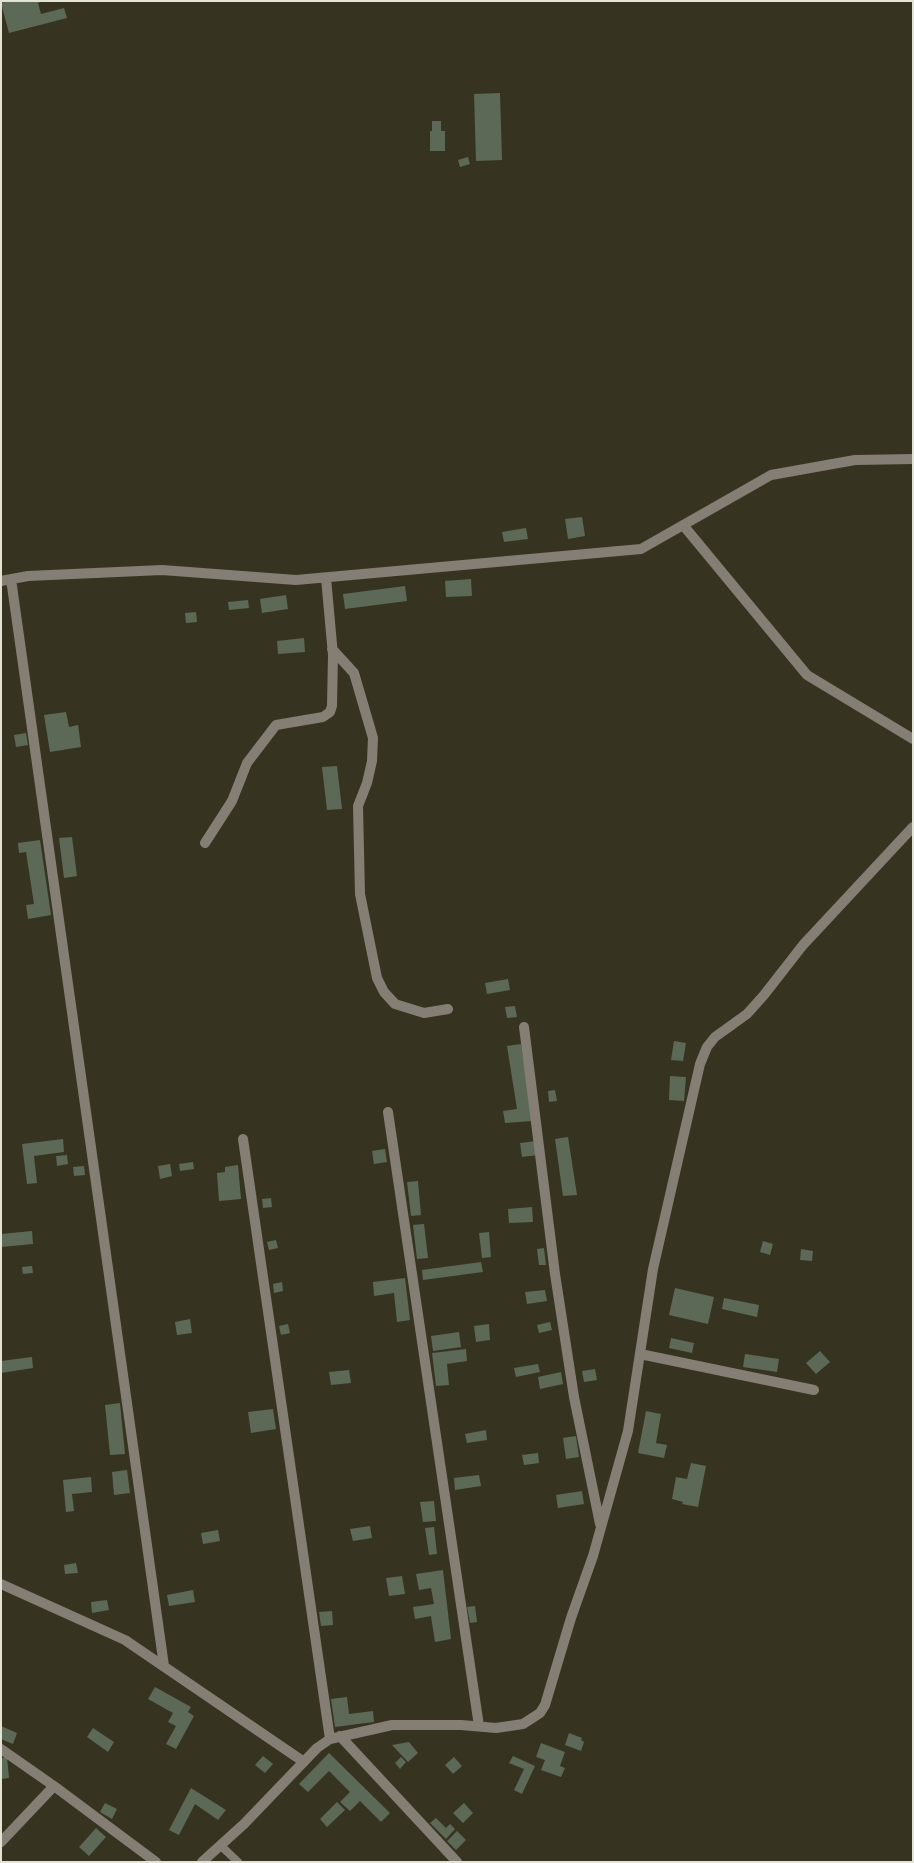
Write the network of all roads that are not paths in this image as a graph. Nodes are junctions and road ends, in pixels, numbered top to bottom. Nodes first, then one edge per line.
1 (913, 459) edge
2 (683, 525) junction
3 (326, 578) junction
4 (6, 580) edge
5 (332, 649) junction
6 (913, 738) edge
7 (913, 826) edge
8 (205, 843) dead end
9 (448, 1009) dead end
10 (524, 1027) dead end
11 (388, 1112) dead end
12 (244, 1138) dead end
13 (640, 1354) junction
14 (814, 1390) dead end
15 (600, 1526) junction
16 (1, 1580) edge
17 (2, 1584) edge
18 (164, 1666) junction
19 (479, 1726) junction
20 (335, 1738) junction
21 (1, 1749) edge
22 (304, 1762) junction
23 (54, 1786) junction
24 (1, 1842) edge
25 (220, 1845) junction
26 (156, 1862) edge
27 (202, 1862) edge
28 (238, 1862) edge
29 (457, 1862) edge

1 - 2 street
2 - 3 street
2 - 6 street
3 - 4 street
3 - 5 street
4 - 18 street
5 - 8 street
5 - 9 street
7 - 13 street
10 - 15 street
11 - 19 street
12 - 20 street
13 - 14 street
13 - 15 street
15 - 19 street
16 - 17 street
17 - 18 street
18 - 22 street
19 - 20 street
20 - 22 street
20 - 29 street
21 - 23 street
22 - 25 street
23 - 24 street
23 - 26 street
25 - 27 street
25 - 28 lane

